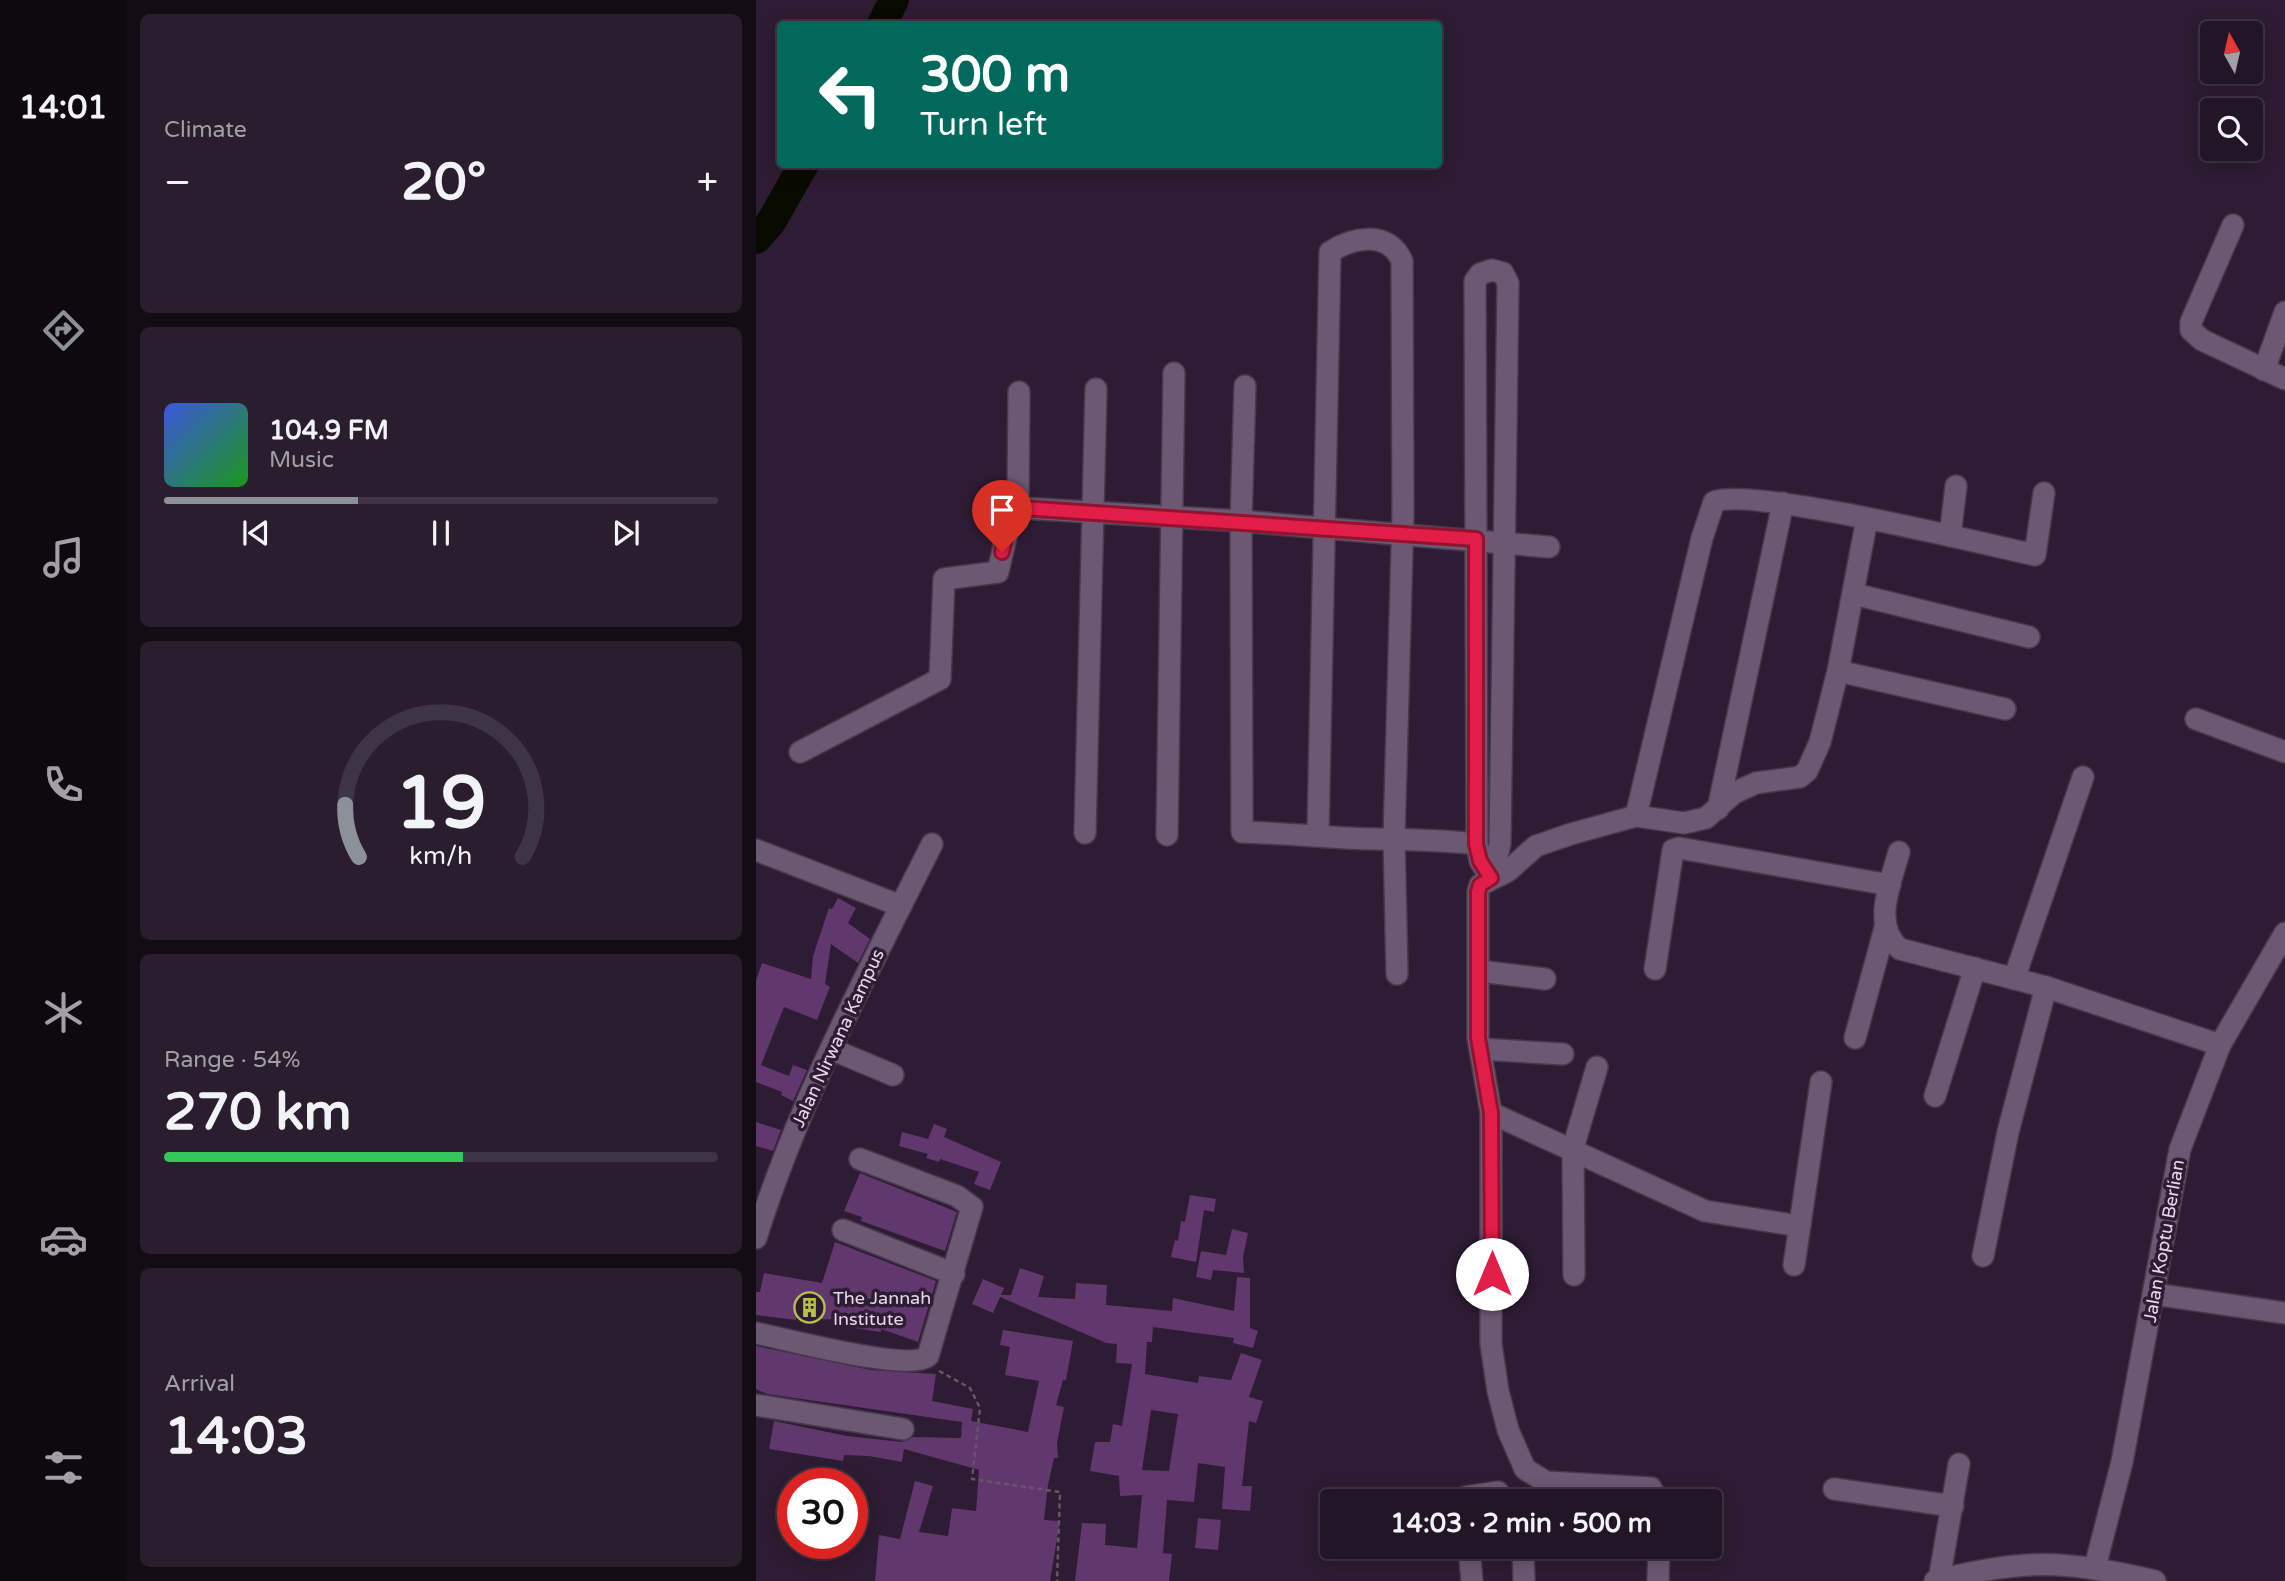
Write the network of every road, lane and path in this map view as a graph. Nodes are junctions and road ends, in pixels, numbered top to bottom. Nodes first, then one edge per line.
1 (2232, 225) dead end
2 (2285, 312) edge
3 (2264, 370) junction
4 (1174, 373) dead end
5 (2285, 379) edge
6 (1245, 386) dead end
7 (1096, 389) dead end
8 (1019, 392) dead end
9 (1956, 486) dead end
10 (2044, 493) dead end
11 (1783, 503) junction
12 (1022, 508) junction
13 (1092, 511) junction
14 (1170, 516) junction
15 (1867, 519) junction
16 (1241, 521) junction
17 (1322, 528) junction
18 (1402, 532) junction
19 (1950, 536) junction
20 (1476, 539) junction
21 (1504, 542) junction
22 (1549, 547) dead end
23 (1854, 594) junction
24 (2029, 637) dead end
25 (1838, 671) junction
26 (2005, 709) dead end
27 (2196, 719) dead end
28 (800, 752) dead end
29 (2285, 752) edge
30 (2083, 777) dead end
31 (1718, 809) junction
32 (1636, 816) junction
33 (1085, 832) dead end
34 (1318, 834) junction
35 (1167, 835) dead end
36 (1394, 837) junction
37 (932, 844) dead end
38 (1476, 844) junction
39 (756, 850) edge
40 (1899, 852) dead end
41 (1491, 878) junction
42 (1890, 885) junction
43 (901, 906) junction
44 (1885, 928) junction
45 (2285, 933) edge
46 (1975, 968) junction
47 (1655, 969) dead end
48 (1479, 971) junction
49 (1397, 974) dead end
50 (1545, 979) dead end
51 (2014, 979) junction
52 (2046, 987) junction
53 (1855, 1038) dead end
54 (2220, 1045) junction
55 (831, 1049) junction
56 (1480, 1049) junction
57 (1563, 1054) dead end
58 (1597, 1067) dead end
59 (893, 1075) dead end
60 (1821, 1082) dead end
61 (1935, 1096) dead end
62 (1491, 1113) junction
63 (1573, 1148) junction
64 (860, 1158) dead end
65 (1800, 1226) junction
66 (844, 1230) dead end
67 (756, 1238) edge
68 (1983, 1256) dead end
69 (1794, 1265) dead end
70 (954, 1274) junction
71 (1574, 1275) dead end
72 (2154, 1294) junction
73 (2285, 1313) edge
74 (756, 1333) edge
75 (921, 1361) junction
76 (756, 1405) edge
77 (903, 1429) dead end
78 (1959, 1464) dead end
79 (1652, 1489) edge
80 (1834, 1489) dead end
81 (1953, 1506) junction
82 (1470, 1559) edge
83 (1523, 1559) edge
84 (1658, 1559) edge
85 (2095, 1567) junction
86 (1937, 1580) edge
87 (1057, 1581) edge
88 (1472, 1581) edge
89 (1524, 1581) edge
90 (1658, 1581) edge
91 (2155, 1581) edge

1 - 3 street
2 - 3 street
3 - 5 street
4 - 14 street
6 - 16 street
7 - 13 street
8 - 12 street
9 - 19 street
10 - 19 street
11 - 15 street
11 - 31 street
11 - 32 street
12 - 13 street
12 - 28 street
13 - 14 street
13 - 33 street
14 - 16 street
14 - 35 street
15 - 19 street
15 - 23 street
16 - 17 street
16 - 34 street
17 - 18 street
17 - 18 street
17 - 34 street
18 - 20 street
18 - 36 street
20 - 21 street
20 - 21 street
20 - 38 street
21 - 22 street
21 - 41 street
23 - 24 street
23 - 25 street
25 - 26 street
25 - 31 street
27 - 29 street
30 - 51 street
31 - 32 street
32 - 41 street
34 - 36 street
36 - 38 street
36 - 49 street
37 - 43 street, Jalan Nirwana Kampus
38 - 41 street
39 - 43 street
40 - 42 street
41 - 48 street
42 - 44 street
42 - 47 street
43 - 55 street, Jalan Nirwana Kampus
44 - 46 street
44 - 53 street
45 - 54 street, Jalan Koptu Berlian
46 - 51 street
46 - 61 street
48 - 50 street
48 - 56 street
51 - 52 street
52 - 54 street
52 - 68 street
54 - 72 street, Jalan Koptu Berlian
55 - 59 street
55 - 67 street, Jalan Nirwana Kampus
56 - 57 street
56 - 62 street
58 - 63 street
60 - 65 street
62 - 63 street
62 - 79 street
63 - 65 street
63 - 71 street
64 - 70 street
65 - 69 street
66 - 70 street
70 - 75 street
72 - 73 street
72 - 85 street, Jalan Koptu Berlian
74 - 75 street
75 - 87 path
76 - 77 street
78 - 81 street
80 - 81 street
81 - 86 street
82 - 88 street
83 - 89 street
84 - 90 street
85 - 86 street
85 - 91 street

